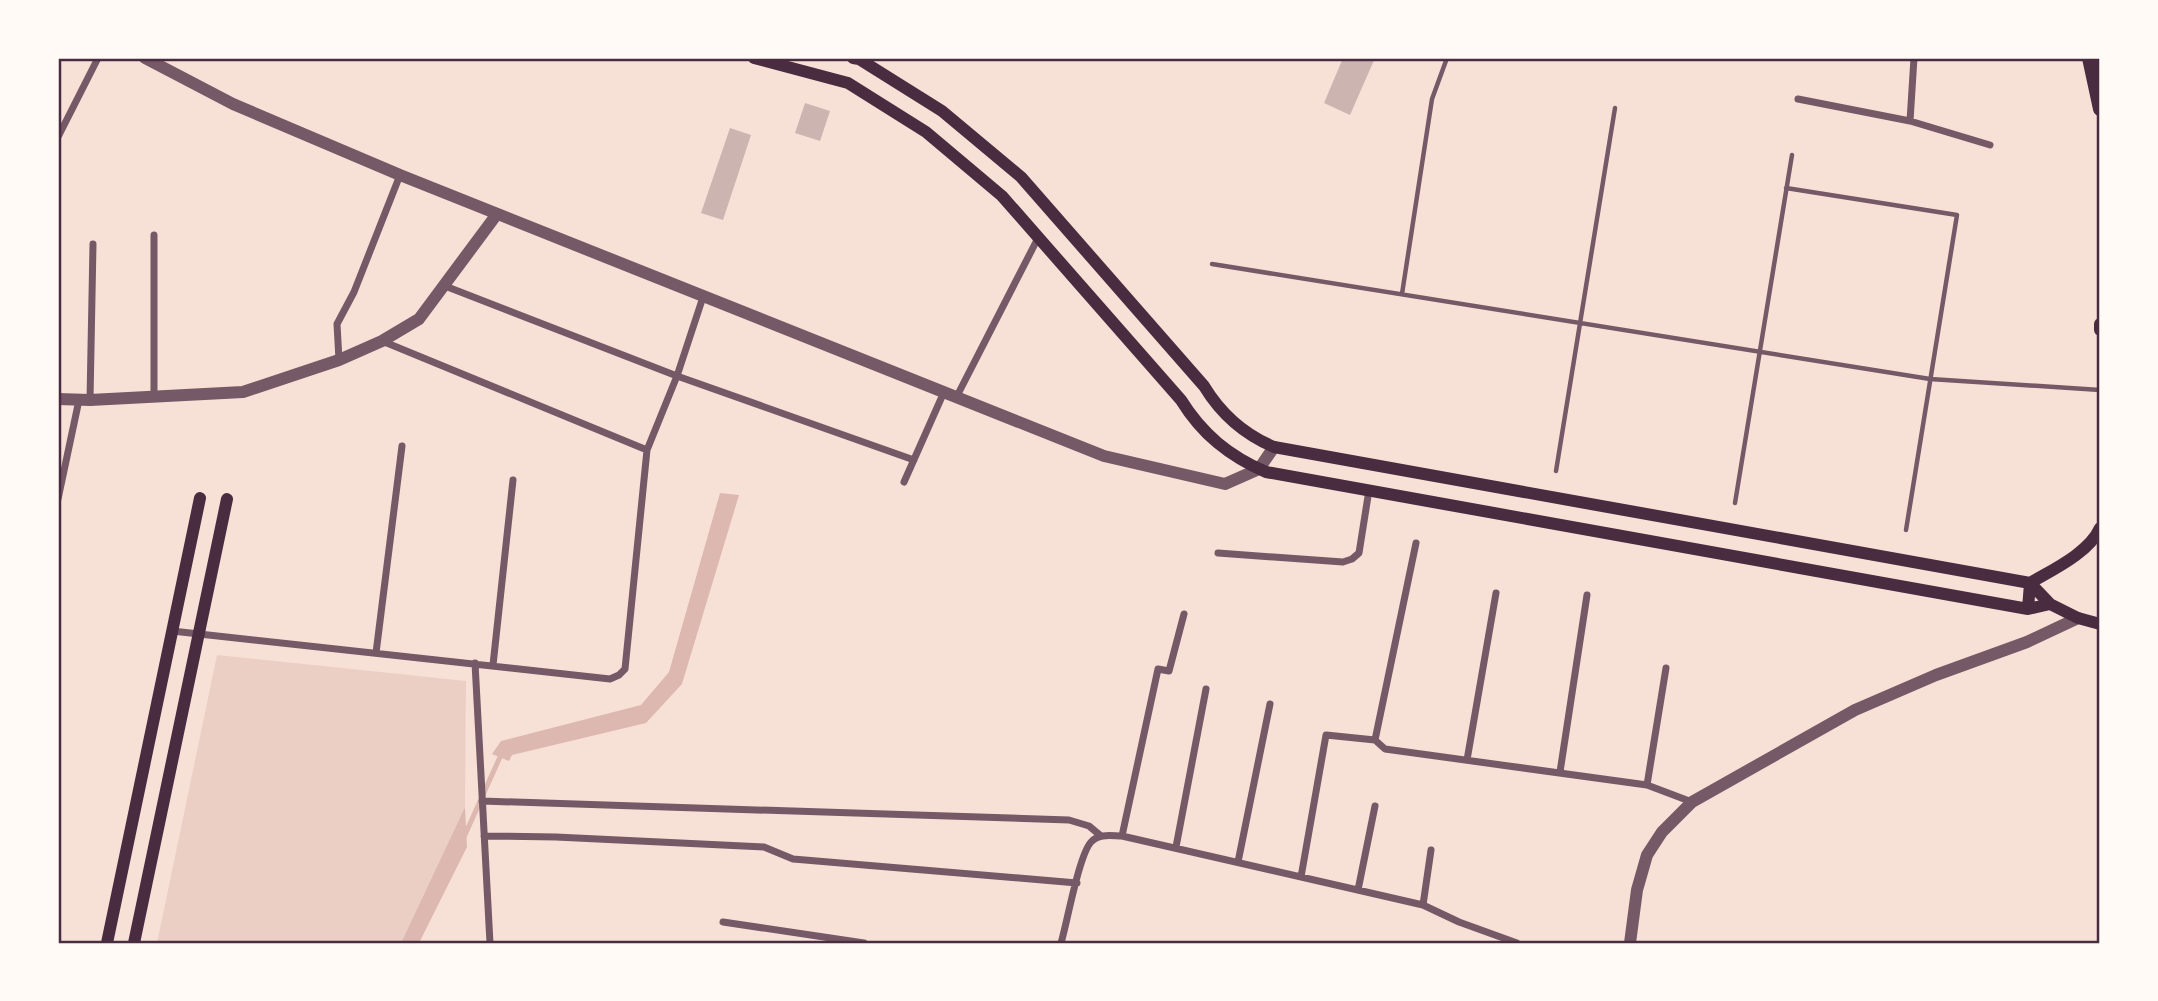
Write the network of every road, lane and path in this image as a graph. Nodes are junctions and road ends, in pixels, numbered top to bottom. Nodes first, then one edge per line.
1 (98, 58) edge
2 (145, 58) edge
3 (754, 58) edge
4 (853, 58) edge
5 (1447, 58) edge
6 (1914, 58) edge
7 (2089, 58) edge
8 (1798, 99) dead end
9 (1615, 108) dead end
10 (2100, 108) edge
11 (1910, 121) junction
12 (58, 136) edge
13 (1990, 145) dead end
14 (1791, 155) dead end
15 (400, 175) junction
16 (1786, 188) junction
17 (497, 214) junction
18 (154, 235) dead end
19 (1039, 237) junction
20 (93, 244) dead end
21 (1212, 264) dead end
22 (445, 286) junction
23 (1402, 294) junction
24 (703, 297) junction
25 (1580, 323) junction
26 (2100, 324) edge
27 (2100, 330) edge
28 (382, 341) junction
29 (1760, 352) junction
30 (339, 360) junction
31 (677, 376) junction
32 (1930, 379) junction
33 (2100, 390) edge
34 (944, 392) junction
35 (957, 396) junction
36 (154, 397) junction
37 (58, 399) edge
38 (85, 400) junction
39 (402, 446) dead end
40 (1274, 447) junction
41 (647, 450) junction
42 (914, 460) junction
43 (1259, 469) junction
44 (1556, 471) dead end
45 (513, 481) dead end
46 (904, 482) dead end
47 (1369, 490) junction
48 (200, 498) dead end
49 (58, 499) edge
50 (227, 499) dead end
51 (1735, 503) dead end
52 (2100, 528) edge
53 (1906, 530) dead end
54 (1416, 543) dead end
55 (1218, 553) dead end
56 (2030, 583) junction
57 (1496, 593) dead end
58 (1587, 595) dead end
59 (2050, 604) junction
60 (2028, 609) junction
61 (1184, 614) dead end
62 (2078, 618) junction
63 (2100, 624) edge
64 (172, 631) junction
65 (198, 634) junction
66 (376, 653) junction
67 (475, 663) junction
68 (493, 665) junction
69 (1666, 668) dead end
70 (1206, 689) dead end
71 (1270, 704) dead end
72 (1375, 740) junction
73 (1467, 760) junction
74 (1560, 772) junction
75 (1647, 785) junction
76 (482, 801) junction
77 (1692, 802) junction
78 (1375, 806) dead end
79 (484, 836) junction
80 (1101, 836) junction
81 (1122, 836) junction
82 (1176, 847) junction
83 (1431, 850) dead end
84 (1238, 862) junction
85 (1301, 877) junction
86 (1077, 883) junction
87 (1357, 890) junction
88 (1423, 905) junction
89 (723, 922) dead end
90 (107, 943) edge
91 (134, 943) edge
92 (490, 943) edge
93 (864, 943) edge
94 (1061, 943) edge
95 (1517, 943) edge
96 (1630, 943) edge

1 - 12 street
2 - 15 street
3 - 19 main road
4 - 40 main road
5 - 23 lane
6 - 11 street
7 - 10 main road
8 - 11 street
9 - 25 lane
11 - 13 street
14 - 16 lane
15 - 17 street
15 - 30 street
16 - 29 lane
16 - 32 lane
17 - 22 street
17 - 24 street
18 - 36 street
19 - 35 street
19 - 43 main road
20 - 38 street
21 - 23 lane
22 - 28 street
22 - 31 street
23 - 25 lane
24 - 31 street
24 - 34 street
25 - 29 lane
25 - 44 lane
26 - 27 main road
28 - 30 street
28 - 41 street
29 - 32 lane
29 - 51 lane
30 - 36 street
31 - 41 street
31 - 42 street
32 - 33 lane
32 - 53 lane
34 - 35 street
34 - 42 street
35 - 43 street
36 - 38 street
37 - 38 street
38 - 49 street
39 - 66 street
40 - 43 street
40 - 56 main road
41 - 68 street
42 - 46 street
43 - 47 main road
45 - 68 street
47 - 55 street
47 - 60 main road
48 - 64 main road
50 - 65 main road
52 - 56 main road
54 - 72 street
56 - 59 main road
56 - 60 main road
57 - 73 street
58 - 74 street
59 - 60 main road
59 - 62 main road
61 - 81 street
62 - 63 main road
62 - 77 street
64 - 65 street
64 - 90 main road
65 - 66 street
65 - 91 main road
66 - 67 street
67 - 68 street
67 - 76 street
69 - 75 street
70 - 82 street
71 - 84 street
72 - 73 street
72 - 85 street
73 - 74 street
74 - 75 street
75 - 77 street
76 - 79 street
76 - 80 street
77 - 96 street
78 - 87 street
79 - 86 street
79 - 92 street
80 - 81 street
80 - 86 street
81 - 82 street
82 - 84 street
83 - 88 street
84 - 85 street
85 - 87 street
86 - 94 street
87 - 88 street
88 - 95 street
89 - 93 street

